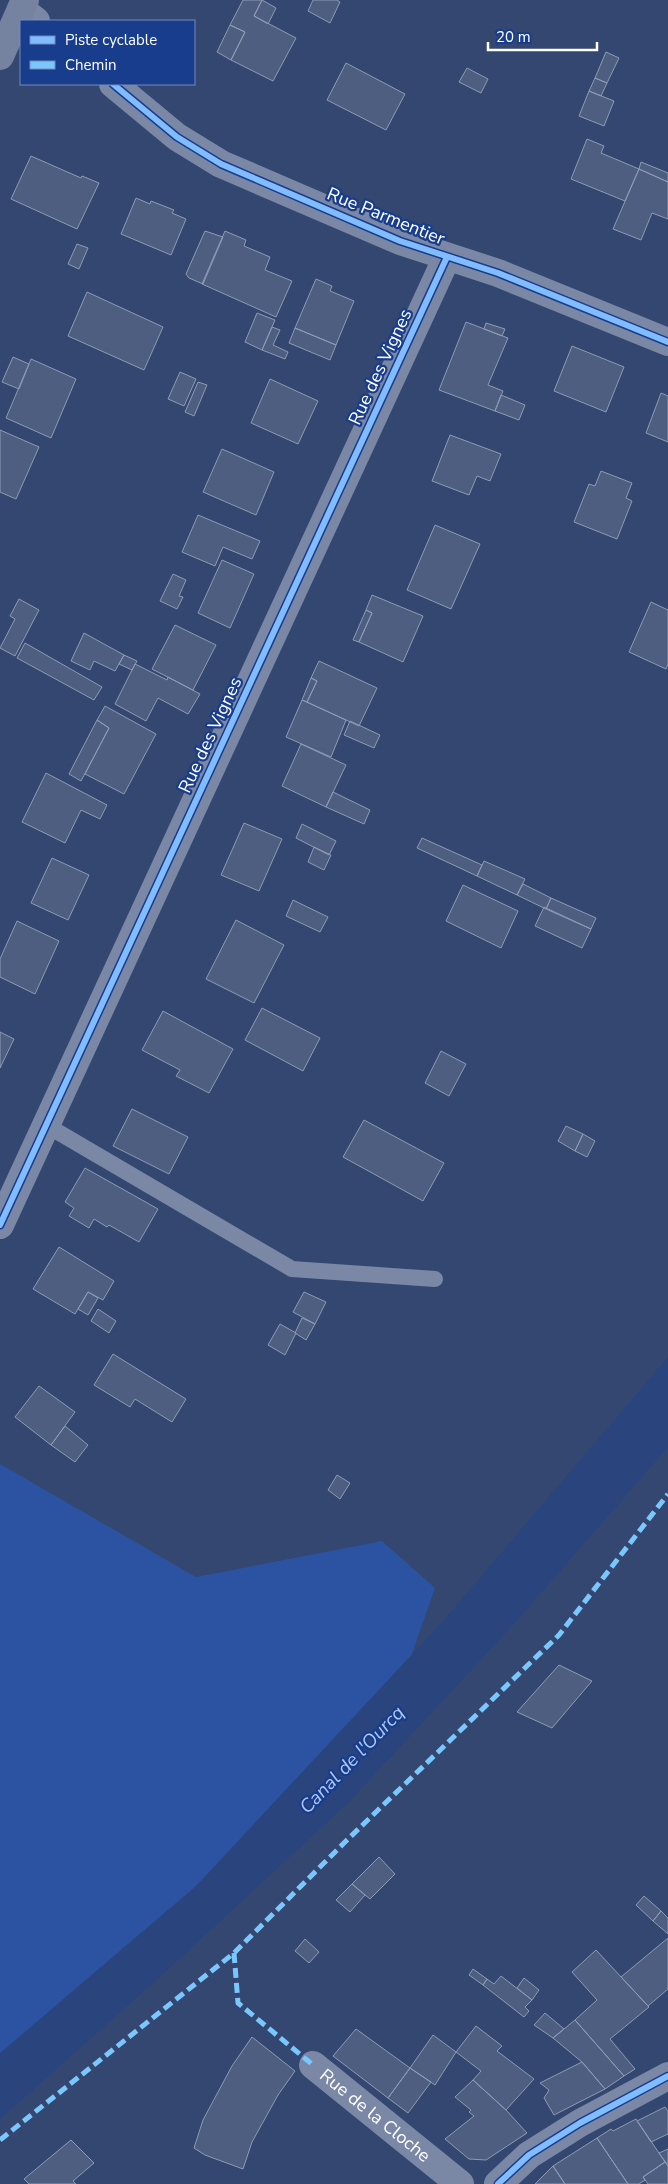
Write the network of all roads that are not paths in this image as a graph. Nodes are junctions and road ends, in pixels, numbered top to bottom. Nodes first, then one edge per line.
1 (20, 23) edge
2 (0, 56) edge
3 (114, 85) edge
4 (447, 256) junction
5 (668, 342) edge
6 (46, 1125) junction
7 (0, 1225) edge
8 (434, 1279) dead end
9 (313, 2065) dead end
10 (668, 2076) edge
11 (460, 2184) edge
12 (498, 2184) edge

1 - 2 street
3 - 4 street, Rue Parmentier
4 - 5 street, Rue Parmentier
4 - 6 street, Rue des Vignes
6 - 7 street, Rue des Vignes
6 - 8 lane
9 - 11 street, Rue de la Cloche
10 - 12 street

